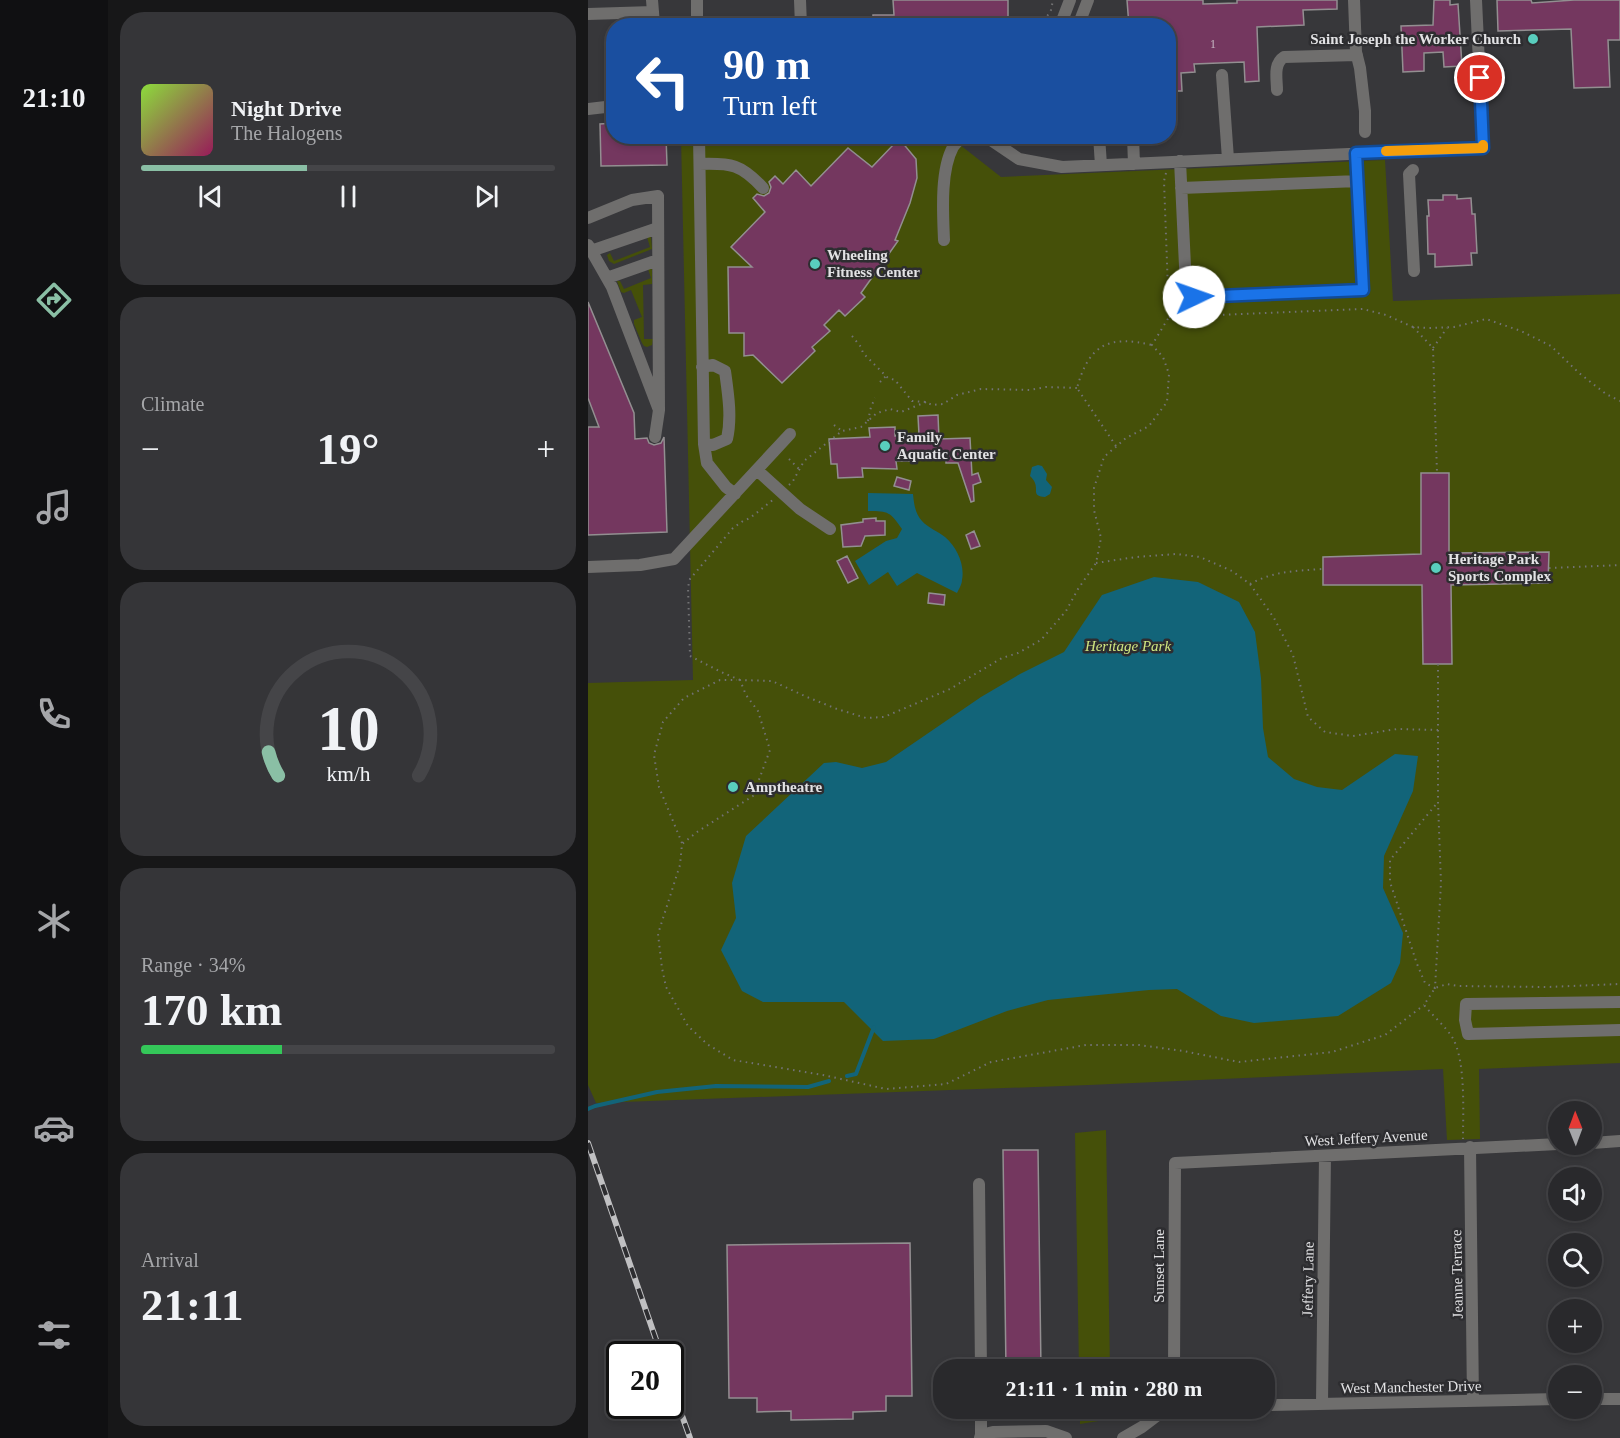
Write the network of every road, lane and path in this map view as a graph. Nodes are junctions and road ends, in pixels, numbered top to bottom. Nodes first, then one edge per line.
1 (697, 0) edge
2 (801, 0) edge
3 (1053, 0) edge
4 (1070, 0) edge
5 (1088, 0) edge
6 (1354, 0) edge
7 (1476, 0) edge
8 (653, 6) edge
9 (588, 14) edge
10 (697, 18) edge
11 (801, 18) edge
12 (1046, 18) edge
13 (1063, 18) edge
14 (1081, 18) edge
15 (1357, 55) junction
16 (1222, 75) dead end
17 (1277, 90) dead end
18 (606, 107) edge
19 (588, 109) edge
20 (1365, 132) dead end
21 (699, 144) edge
22 (956, 144) edge
23 (997, 144) edge
24 (1100, 144) edge
25 (1133, 144) edge
26 (1356, 153) junction
27 (1228, 159) junction
28 (1180, 161) junction
29 (700, 164) junction
30 (1134, 164) junction
31 (1101, 165) junction
32 (1413, 170) dead end
33 (1166, 172) dead end
34 (1358, 181) junction
35 (763, 188) dead end
36 (1181, 188) junction
37 (588, 218) edge
38 (658, 228) junction
39 (944, 240) dead end
40 (590, 248) edge
41 (658, 260) junction
42 (1414, 271) dead end
43 (607, 278) junction
44 (1190, 292) junction
45 (1169, 317) junction
46 (1413, 327) junction
47 (1448, 327) junction
48 (852, 336) dead end
49 (1152, 345) junction
50 (1433, 348) junction
51 (702, 367) junction
52 (886, 376) junction
53 (880, 382) dead end
54 (1077, 388) junction
55 (875, 398) dead end
56 (1620, 401) edge
57 (926, 402) junction
58 (659, 410) junction
59 (868, 421) junction
60 (834, 425) dead end
61 (842, 431) junction
62 (790, 434) dead end
63 (655, 437) dead end
64 (704, 444) junction
65 (1116, 446) junction
66 (789, 459) dead end
67 (799, 469) junction
68 (757, 470) junction
69 (1437, 473) dead end
70 (782, 492) junction
71 (735, 494) junction
72 (830, 529) dead end
73 (1096, 563) junction
74 (1620, 565) edge
75 (588, 567) edge
76 (1549, 567) dead end
77 (1322, 569) dead end
78 (1250, 584) junction
79 (1438, 664) dead end
80 (740, 680) junction
81 (1438, 730) junction
82 (1438, 802) junction
83 (682, 844) junction
84 (1620, 1002) edge
85 (1425, 1005) dead end
86 (1620, 1030) edge
87 (1461, 1072) dead end
88 (1620, 1141) edge
89 (1602, 1142) edge
90 (1548, 1144) edge
91 (1467, 1147) junction
92 (1325, 1156) junction
93 (1175, 1163) joint
94 (979, 1184) dead end
95 (981, 1359) edge
96 (1174, 1359) edge
97 (1602, 1399) edge
98 (1620, 1399) edge
99 (1548, 1400) edge
100 (1473, 1401) junction
101 (1322, 1403) junction
102 (1275, 1405) edge
103 (981, 1419) edge
104 (1152, 1419) edge
105 (980, 1436) edge
106 (1066, 1438) edge
107 (1123, 1438) edge

1 - 10 street
2 - 11 street
3 - 12 path
4 - 13 street
5 - 14 street
6 - 15 street
7 - 26 street
8 - 9 street
15 - 17 street
15 - 20 street
16 - 27 street
18 - 19 street
21 - 29 street
22 - 39 street
23 - 31 street
24 - 31 street
25 - 30 street
26 - 27 street
26 - 34 street
27 - 28 street
28 - 30 street
28 - 36 street
29 - 35 street
29 - 51 street
30 - 31 street
32 - 42 street
33 - 45 path
34 - 36 street
34 - 44 street
36 - 44 street
37 - 38 street
38 - 40 street
38 - 41 street
40 - 43 street
41 - 43 street
41 - 58 street
43 - 58 street
44 - 45 path
45 - 46 path
45 - 49 path
46 - 47 path
46 - 50 path
47 - 50 path
47 - 56 path
48 - 52 path
49 - 54 path
49 - 65 path
50 - 69 path
51 - 64 street
51 - 64 street
52 - 53 path
52 - 57 path
54 - 57 path
54 - 65 path
55 - 59 path
57 - 59 path
58 - 63 street
59 - 61 path
60 - 61 path
61 - 67 path
62 - 68 street
64 - 71 street
65 - 73 path
66 - 67 path
67 - 70 path
68 - 70 street
68 - 71 street
70 - 72 street
70 - 80 path
71 - 75 street
73 - 78 path
73 - 80 path
74 - 76 path
77 - 78 path
78 - 81 path
79 - 81 path
80 - 83 path
80 - 83 path
81 - 82 path
82 - 82 path
83 - 85 path
84 - 86 street
87 - 91 path
88 - 89 street
90 - 91 street, West Jeffery Avenue
91 - 92 street, West Jeffery Avenue
91 - 100 street, Jeanne Terrace
92 - 93 street, West Jeffery Avenue
92 - 101 street, Jeffery Lane
93 - 96 street, Sunset Lane
94 - 95 street
97 - 98 street
99 - 100 street, West Manchester Drive
100 - 101 street, West Manchester Drive
101 - 102 street, West Manchester Drive
103 - 105 street
104 - 107 street
105 - 106 street

